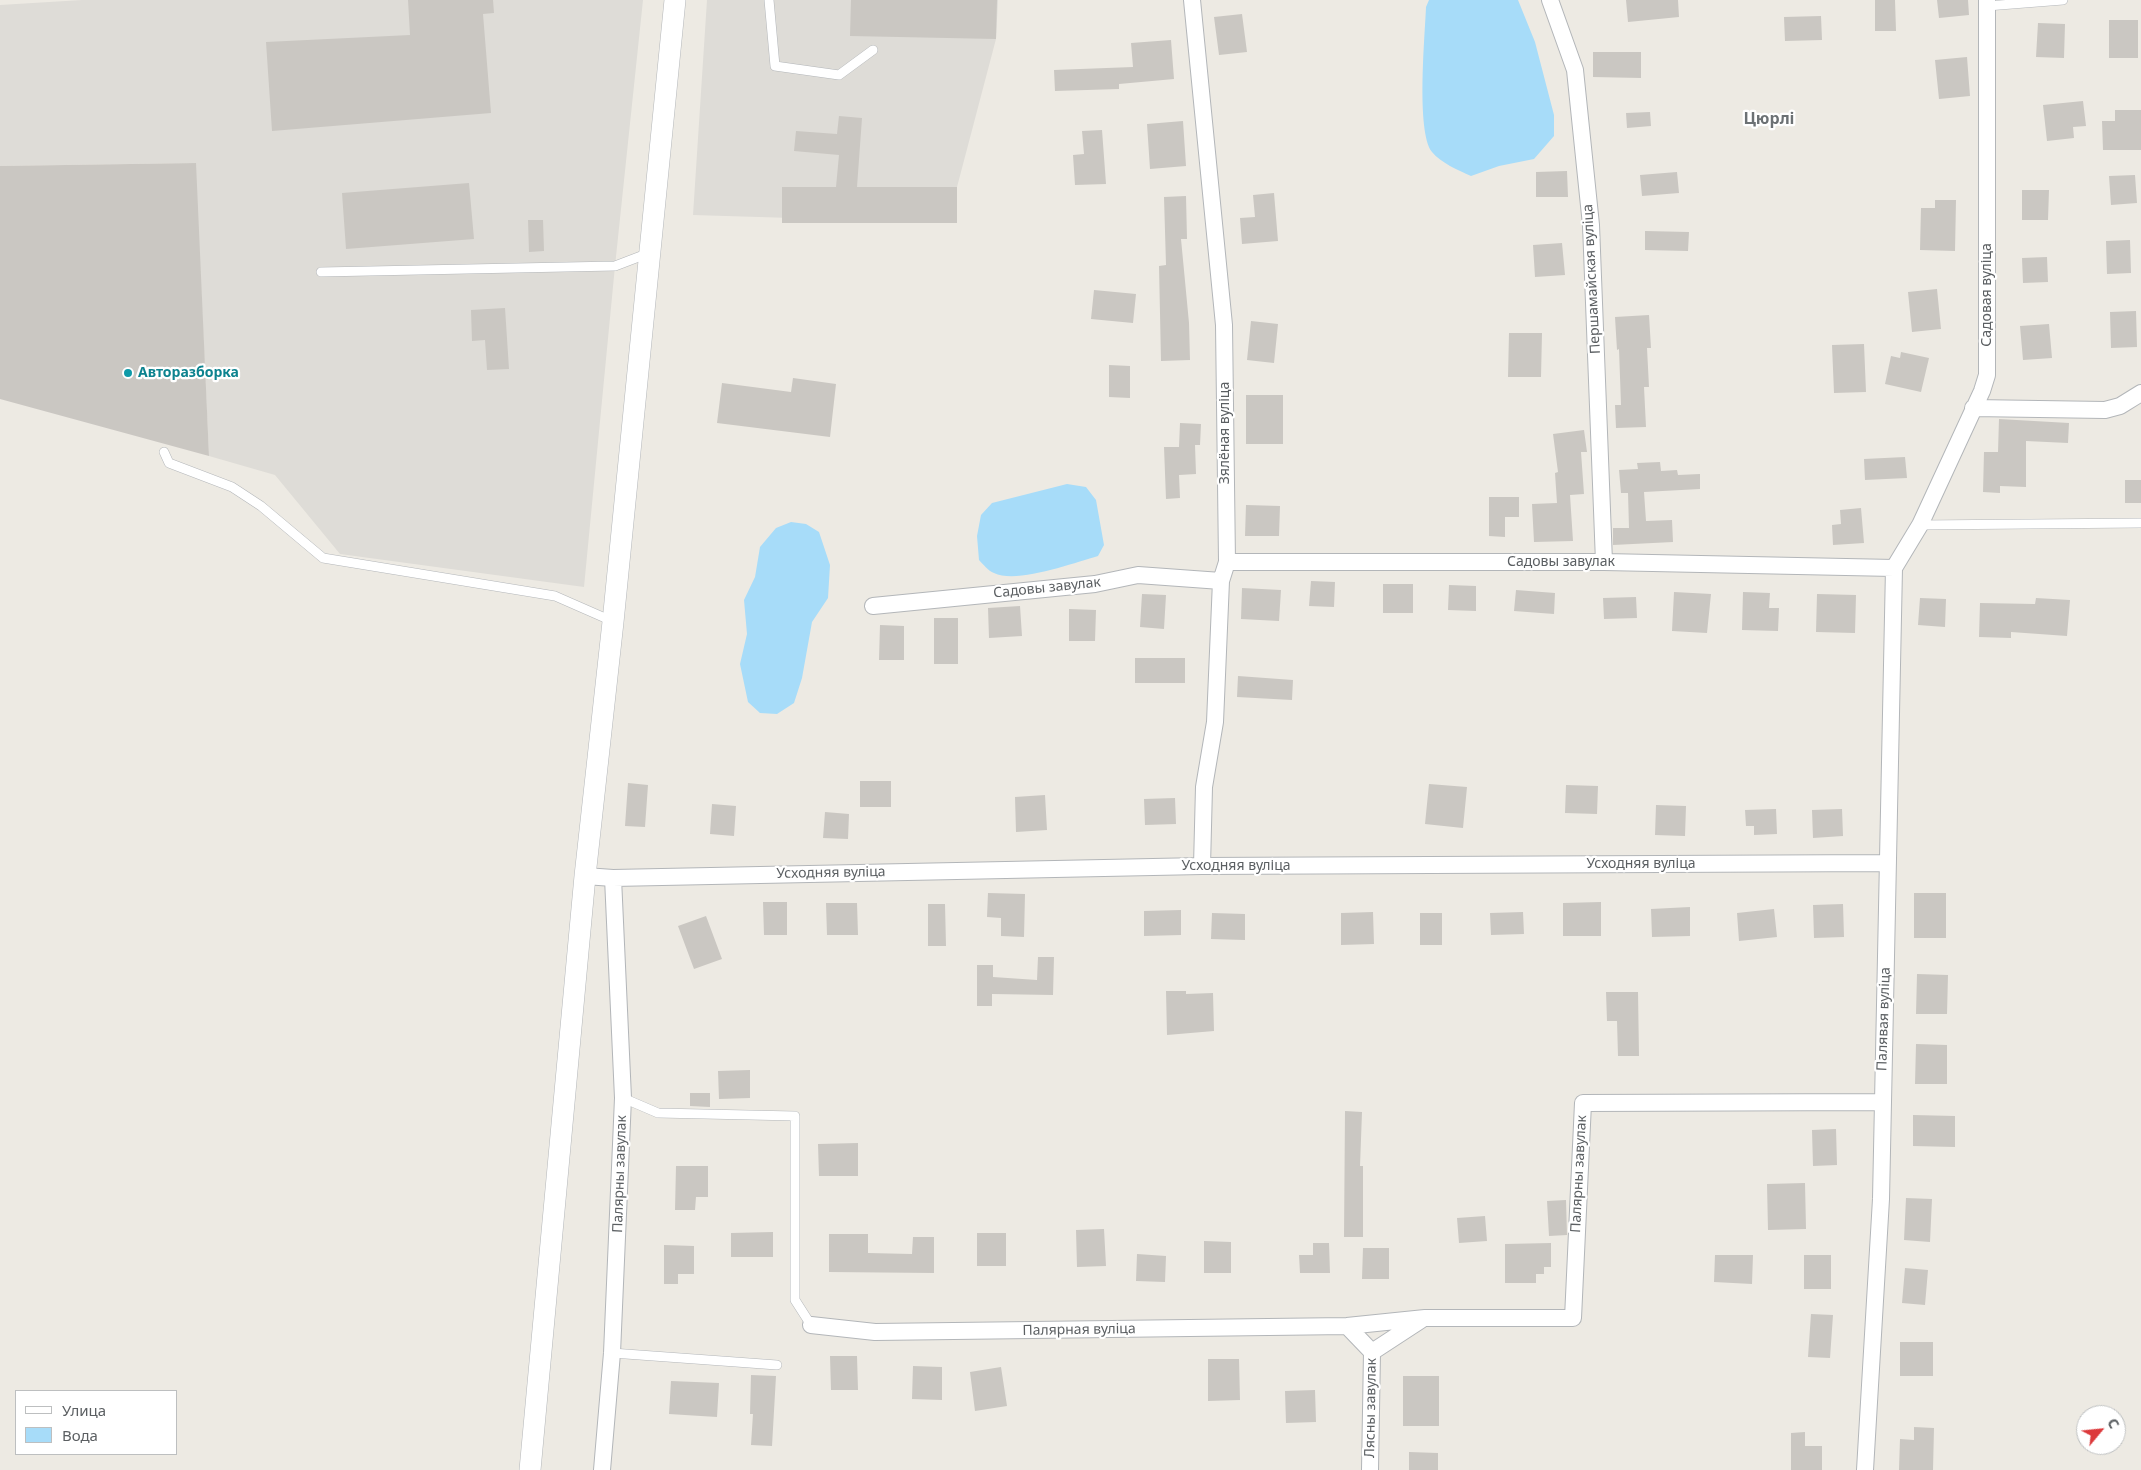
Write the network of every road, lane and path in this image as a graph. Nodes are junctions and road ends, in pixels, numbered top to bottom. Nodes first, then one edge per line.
1 (675, 0) edge
2 (770, 0) edge
3 (1192, 0) edge
4 (1550, 0) edge
5 (2063, 0) edge
6 (1987, 3) edge
7 (873, 50) dead end
8 (649, 253) junction
9 (321, 272) dead end
10 (2141, 393) edge
11 (1973, 408) junction
12 (164, 452) dead end
13 (2141, 523) edge
14 (1920, 525) junction
15 (1227, 562) junction
16 (1604, 562) junction
17 (1894, 568) junction
18 (1221, 581) junction
19 (873, 606) dead end
20 (613, 622) junction
21 (1888, 863) junction
22 (1202, 866) junction
23 (585, 876) junction
24 (613, 878) junction
25 (623, 1098) junction
26 (1881, 1102) junction
27 (1425, 1318) junction
28 (811, 1325) joint
29 (1347, 1326) junction
30 (1372, 1352) junction
31 (612, 1353) junction
32 (777, 1365) dead end
33 (530, 1470) edge
34 (602, 1470) edge
35 (1370, 1470) edge
36 (1865, 1470) edge

1 - 8 street
2 - 7 lane
3 - 15 street, Зялёная вуліца
4 - 16 street, Першамайская вуліца
5 - 6 lane
6 - 11 street, Садовая вуліца
8 - 9 lane
8 - 20 street
10 - 11 street
11 - 14 street, Садовая вуліца
12 - 20 lane
13 - 14 lane
14 - 17 street, Садовая вуліца
15 - 16 street, Садовы завулак
15 - 18 street, Зялёная вуліца
16 - 17 street, Садовы завулак
17 - 21 street, Палявая вуліца
18 - 19 street, Садовы завулак
18 - 22 street, Зялёная вуліца
20 - 23 street
21 - 22 street, Усходняя вуліца
21 - 26 street, Палявая вуліца
22 - 24 street, Усходняя вуліца
23 - 24 street, Усходняя вуліца
23 - 33 street
24 - 25 street, Палярны завулак
25 - 28 lane
25 - 31 street, Палярны завулак
26 - 27 street, Палярны завулак
26 - 36 street, Палявая вуліца
27 - 29 street, Палярны завулак
27 - 30 street
28 - 29 street, Палярная вуліца
29 - 30 street, Лясны завулак
30 - 35 street, Лясны завулак
31 - 32 lane
31 - 34 street, Палярны завулак

